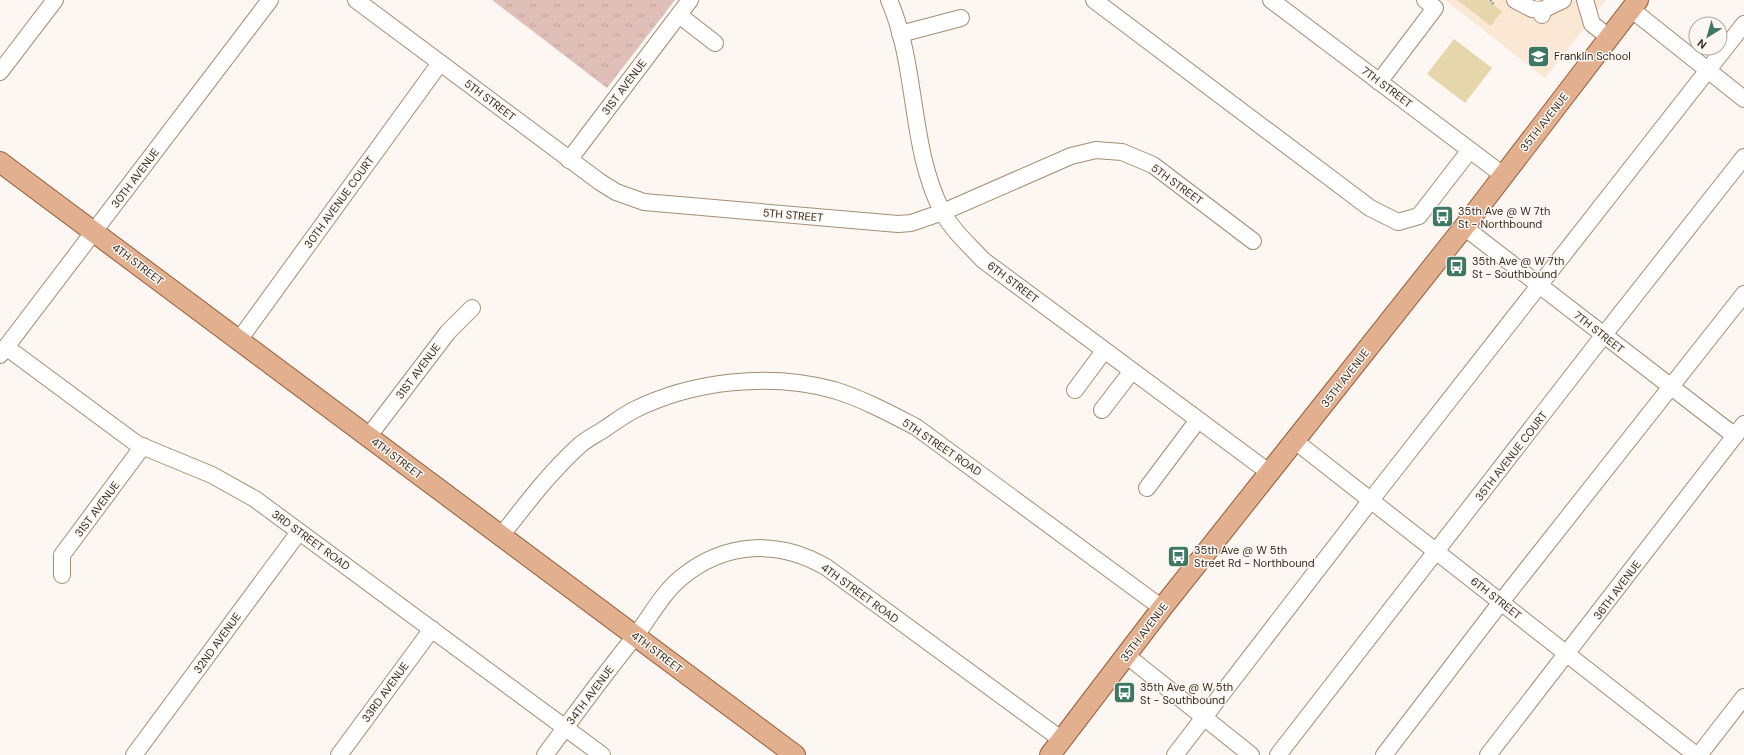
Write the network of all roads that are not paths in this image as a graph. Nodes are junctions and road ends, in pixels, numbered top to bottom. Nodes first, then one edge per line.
1 (55, 0) edge
2 (270, 0) edge
3 (356, 0) edge
4 (690, 0) edge
5 (889, 0) edge
6 (1094, 0) edge
7 (1271, 0) edge
8 (1425, 0) edge
9 (1516, 0) edge
10 (1563, 0) edge
11 (1585, 0) edge
12 (1634, 5) edge
13 (679, 15) junction
14 (961, 18) dead end
15 (1744, 24) edge
16 (900, 34) junction
17 (1609, 37) junction
18 (715, 43) dead end
19 (440, 63) junction
20 (1708, 71) junction
21 (0, 72) edge
22 (1379, 82) junction
23 (1744, 99) edge
24 (1470, 150) junction
25 (1744, 157) edge
26 (569, 160) junction
27 (0, 162) edge
28 (1503, 175) junction
29 (943, 212) junction
30 (1464, 227) junction
31 (94, 232) junction
32 (1253, 242) dead end
33 (1540, 286) junction
34 (1744, 294) edge
35 (472, 308) dead end
36 (1603, 336) junction
37 (239, 340) junction
38 (1104, 350) junction
39 (3, 351) edge
40 (1132, 371) junction
41 (1671, 388) junction
42 (1075, 390) dead end
43 (1102, 410) dead end
44 (1198, 420) junction
45 (1739, 430) edge
46 (368, 437) junction
47 (1295, 441) junction
48 (143, 446) junction
49 (1270, 473) junction
50 (1147, 488) dead end
51 (1371, 500) junction
52 (300, 532) junction
53 (501, 536) junction
54 (1437, 551) junction
55 (62, 575) dead end
56 (1502, 602) junction
57 (1162, 608) junction
58 (432, 630) junction
59 (635, 636) junction
60 (1567, 654) junction
61 (1126, 655) junction
62 (1744, 697) edge
63 (1204, 718) junction
64 (565, 728) junction
65 (1056, 747) edge
66 (134, 755) edge
67 (339, 755) edge
68 (545, 755) edge
69 (602, 755) edge
70 (794, 755) edge
71 (1175, 755) edge
72 (1251, 755) edge
73 (1278, 755) edge
74 (1384, 755) edge
75 (1488, 755) edge
76 (1698, 755) edge

1 - 21 street
2 - 31 street, 30TH AVENUE
3 - 19 street, 5TH STREET
4 - 13 street, 31ST AVENUE
5 - 16 street, 6TH STREET
6 - 24 street
7 - 22 street, 7TH STREET
8 - 22 street
9 - 10 street
11 - 17 street
12 - 17 main road, 35TH AVENUE
12 - 20 street
13 - 18 street
13 - 26 street, 31ST AVENUE
14 - 16 street
15 - 20 street
16 - 29 street, 6TH STREET
17 - 28 main road, 35TH AVENUE
19 - 26 street, 5TH STREET
19 - 37 street, 30TH AVENUE COURT
20 - 23 street
20 - 33 street
22 - 24 street, 7TH STREET
24 - 28 street, 7TH STREET
25 - 36 street, 35TH AVENUE COURT
26 - 29 street, 5TH STREET
27 - 31 main road, 4TH STREET
28 - 30 main road, 35TH AVENUE
29 - 32 street, 5TH STREET
29 - 38 street, 6TH STREET
30 - 33 street, 7TH STREET
30 - 47 main road, 35TH AVENUE
31 - 37 main road, 4TH STREET
31 - 39 street, 30TH AVENUE
33 - 36 street, 7TH STREET
33 - 51 street
34 - 41 street
35 - 46 street, 31ST AVENUE
36 - 41 street, 7TH STREET
36 - 54 street, 35TH AVENUE COURT
37 - 46 main road, 4TH STREET
38 - 40 street, 6TH STREET
38 - 42 street
39 - 48 street, 3RD STREET ROAD
40 - 43 street
40 - 44 street, 6TH STREET
41 - 45 street, 7TH STREET
41 - 56 street
44 - 49 street, 6TH STREET
44 - 50 street
45 - 60 street, 36TH AVENUE
46 - 53 main road, 4TH STREET
47 - 49 main road, 35TH AVENUE
47 - 51 street, 6TH STREET
48 - 52 street, 3RD STREET ROAD
48 - 55 street, 31ST AVENUE
49 - 57 main road, 35TH AVENUE
51 - 54 street, 6TH STREET
51 - 63 street
52 - 58 street, 3RD STREET ROAD
52 - 66 street, 32ND AVENUE
53 - 57 street, 5TH STREET ROAD
53 - 59 main road, 4TH STREET
54 - 56 street, 6TH STREET
54 - 73 street, 35TH AVENUE COURT
56 - 60 street, 6TH STREET
56 - 74 street
57 - 61 main road, 35TH AVENUE
58 - 64 street, 3RD STREET ROAD
58 - 67 street, 33RD AVENUE
59 - 64 street, 34TH AVENUE
59 - 65 street, 4TH STREET ROAD
59 - 70 main road, 4TH STREET
60 - 75 street, 36TH AVENUE
60 - 76 street, 6TH STREET
61 - 63 street
61 - 65 main road, 35TH AVENUE
62 - 76 street
63 - 71 street
63 - 72 street
64 - 68 street, 34TH AVENUE
64 - 69 street, 3RD STREET ROAD

